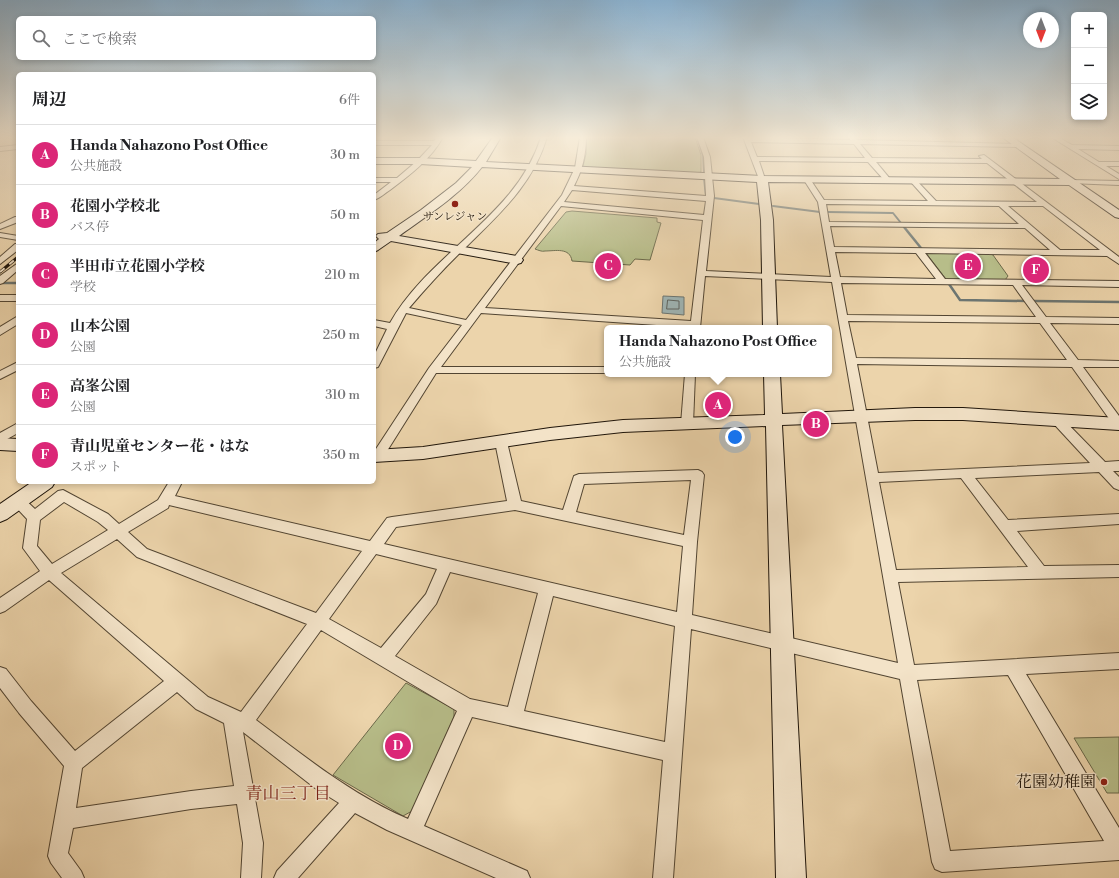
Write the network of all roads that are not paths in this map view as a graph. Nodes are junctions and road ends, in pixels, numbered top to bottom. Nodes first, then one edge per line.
1 (401, 178) edge
2 (465, 178) edge
3 (525, 178) edge
4 (575, 178) edge
5 (708, 178) edge
6 (744, 178) edge
7 (1011, 178) edge
8 (1065, 178) edge
9 (762, 179) junction
10 (376, 180) edge
11 (399, 180) junction
12 (808, 180) junction
13 (887, 180) joint
14 (914, 180) junction
15 (1016, 182) junction
16 (1071, 182) junction
17 (1119, 183) edge
18 (570, 188) junction
19 (376, 197) edge
20 (710, 199) junction
21 (822, 202) junction
22 (934, 203) junction
23 (559, 204) junction
24 (1001, 204) junction
25 (1044, 204) junction
26 (1119, 215) edge
27 (707, 218) junction
28 (16, 220) edge
29 (826, 224) junction
30 (1028, 226) junction
31 (0, 227) edge
32 (0, 235) edge
33 (379, 237) edge
34 (16, 238) edge
35 (0, 247) edge
36 (16, 248) edge
37 (831, 249) junction
38 (458, 250) junction
39 (918, 250) junction
40 (1058, 252) junction
41 (1108, 253) junction
42 (517, 260) junction
43 (0, 261) edge
44 (1119, 261) edge
45 (16, 268) edge
46 (702, 273) junction
47 (768, 276) junction
48 (836, 280) junction
49 (0, 281) edge
50 (943, 282) junction
51 (1016, 283) junction
52 (1119, 284) edge
53 (0, 298) edge
54 (16, 298) edge
55 (403, 310) junction
56 (478, 310) junction
57 (844, 318) junction
58 (16, 320) edge
59 (1043, 320) junction
60 (1119, 321) edge
61 (468, 323) junction
62 (376, 324) edge
63 (681, 325) edge
64 (695, 325) edge
65 (770, 325) edge
66 (393, 327) junction
67 (0, 332) edge
68 (851, 361) junction
69 (376, 362) edge
70 (1076, 364) junction
71 (1119, 364) edge
72 (16, 366) edge
73 (433, 370) junction
74 (604, 370) edge
75 (0, 376) edge
76 (690, 377) edge
77 (772, 377) edge
78 (861, 416) junction
79 (774, 420) junction
80 (1057, 420) junction
81 (688, 424) junction
82 (1119, 424) edge
83 (16, 428) edge
84 (0, 439) edge
85 (502, 442) junction
86 (0, 444) edge
87 (16, 445) edge
88 (376, 456) edge
89 (1101, 466) junction
90 (1119, 466) edge
91 (965, 474) junction
92 (873, 478) junction
93 (28, 484) edge
94 (42, 484) edge
95 (175, 484) edge
96 (1119, 485) edge
97 (166, 499) junction
98 (9, 502) edge
99 (515, 505) junction
100 (0, 514) edge
101 (568, 516) junction
102 (34, 517) junction
103 (1119, 519) edge
104 (1006, 526) junction
105 (117, 532) junction
106 (690, 542) junction
107 (374, 548) junction
108 (446, 565) junction
109 (50, 572) junction
110 (1041, 573) junction
111 (1116, 574) edge
112 (890, 576) junction
113 (547, 589) junction
114 (0, 606) edge
115 (319, 621) junction
116 (684, 621) junction
117 (783, 643) junction
118 (383, 658) junction
119 (1119, 661) edge
120 (1012, 667) junction
121 (907, 673) junction
122 (0, 674) edge
123 (177, 682) junction
124 (467, 707) junction
125 (514, 717) junction
126 (238, 720) junction
127 (673, 753) junction
128 (74, 763) junction
129 (244, 794) junction
130 (354, 801) junction
131 (64, 820) junction
132 (413, 830) junction
133 (1119, 847) edge
134 (1119, 850) edge
135 (74, 878) edge
136 (251, 878) edge
137 (284, 878) edge
138 (520, 878) edge
139 (663, 878) edge
140 (791, 878) edge

1 - 11 street
2 - 33 street
3 - 38 street
4 - 18 street
5 - 20 street
6 - 9 street
7 - 15 street
8 - 16 street
9 - 12 street
9 - 47 street
10 - 11 street
11 - 19 street
12 - 13 street
12 - 21 street
13 - 14 street
14 - 15 street
14 - 22 street
15 - 16 street
15 - 25 street
16 - 17 street
16 - 26 street
18 - 20 street
18 - 23 street
20 - 27 street
21 - 22 street
21 - 29 street
22 - 24 street
23 - 27 street
23 - 42 street
24 - 25 street
24 - 30 street
25 - 41 street
27 - 46 street
28 - 31 street
29 - 30 street
29 - 37 street
30 - 40 street
32 - 34 street
33 - 38 street
35 - 36 street
36 - 43 street
37 - 39 street
37 - 48 street
38 - 42 street
38 - 55 street
39 - 40 street
39 - 50 street
40 - 41 street
41 - 44 street
42 - 56 street
45 - 49 street
46 - 47 street
46 - 64 street
47 - 48 street
47 - 65 street
48 - 50 street
48 - 57 street
50 - 51 street
51 - 52 street
51 - 59 street
53 - 54 street
55 - 61 street
55 - 66 street
56 - 61 street
56 - 63 street
57 - 59 street
57 - 68 street
58 - 67 street
59 - 60 street
59 - 70 street
61 - 73 street
62 - 66 street
66 - 69 street
68 - 70 street
68 - 78 street
70 - 71 street
70 - 82 street
72 - 75 street
73 - 74 street
73 - 88 street
76 - 81 street
77 - 79 street
78 - 79 street
78 - 80 street
78 - 92 street
79 - 81 street
79 - 117 street
80 - 82 street
80 - 89 street
81 - 85 street
83 - 84 street
85 - 88 street
85 - 99 street
86 - 87 street
89 - 90 street
89 - 91 street
89 - 96 street
91 - 92 street
91 - 104 street
92 - 112 street
93 - 98 street
94 - 98 street
95 - 97 street
97 - 105 street
97 - 107 street
98 - 100 street
98 - 102 street
99 - 101 street
99 - 107 street
101 - 106 street
101 - 106 street
102 - 105 street
102 - 109 street
103 - 104 street
104 - 110 street
105 - 109 street
105 - 115 street
106 - 116 street
107 - 108 street
107 - 115 street
108 - 113 street
108 - 118 street
109 - 114 street
109 - 123 street
110 - 111 street
110 - 112 street
112 - 121 street
113 - 116 street
113 - 125 street
115 - 118 street
115 - 126 street
116 - 117 street
116 - 127 street
117 - 121 street
117 - 140 street
118 - 124 street
119 - 120 street
120 - 121 street
120 - 133 street
121 - 134 street
122 - 128 street
123 - 126 street
123 - 128 street
124 - 125 street
124 - 132 street
125 - 127 street
126 - 129 street
126 - 130 street
127 - 139 street
128 - 131 street
129 - 131 street
129 - 136 street
130 - 132 street
130 - 137 street
131 - 135 street
132 - 138 street

